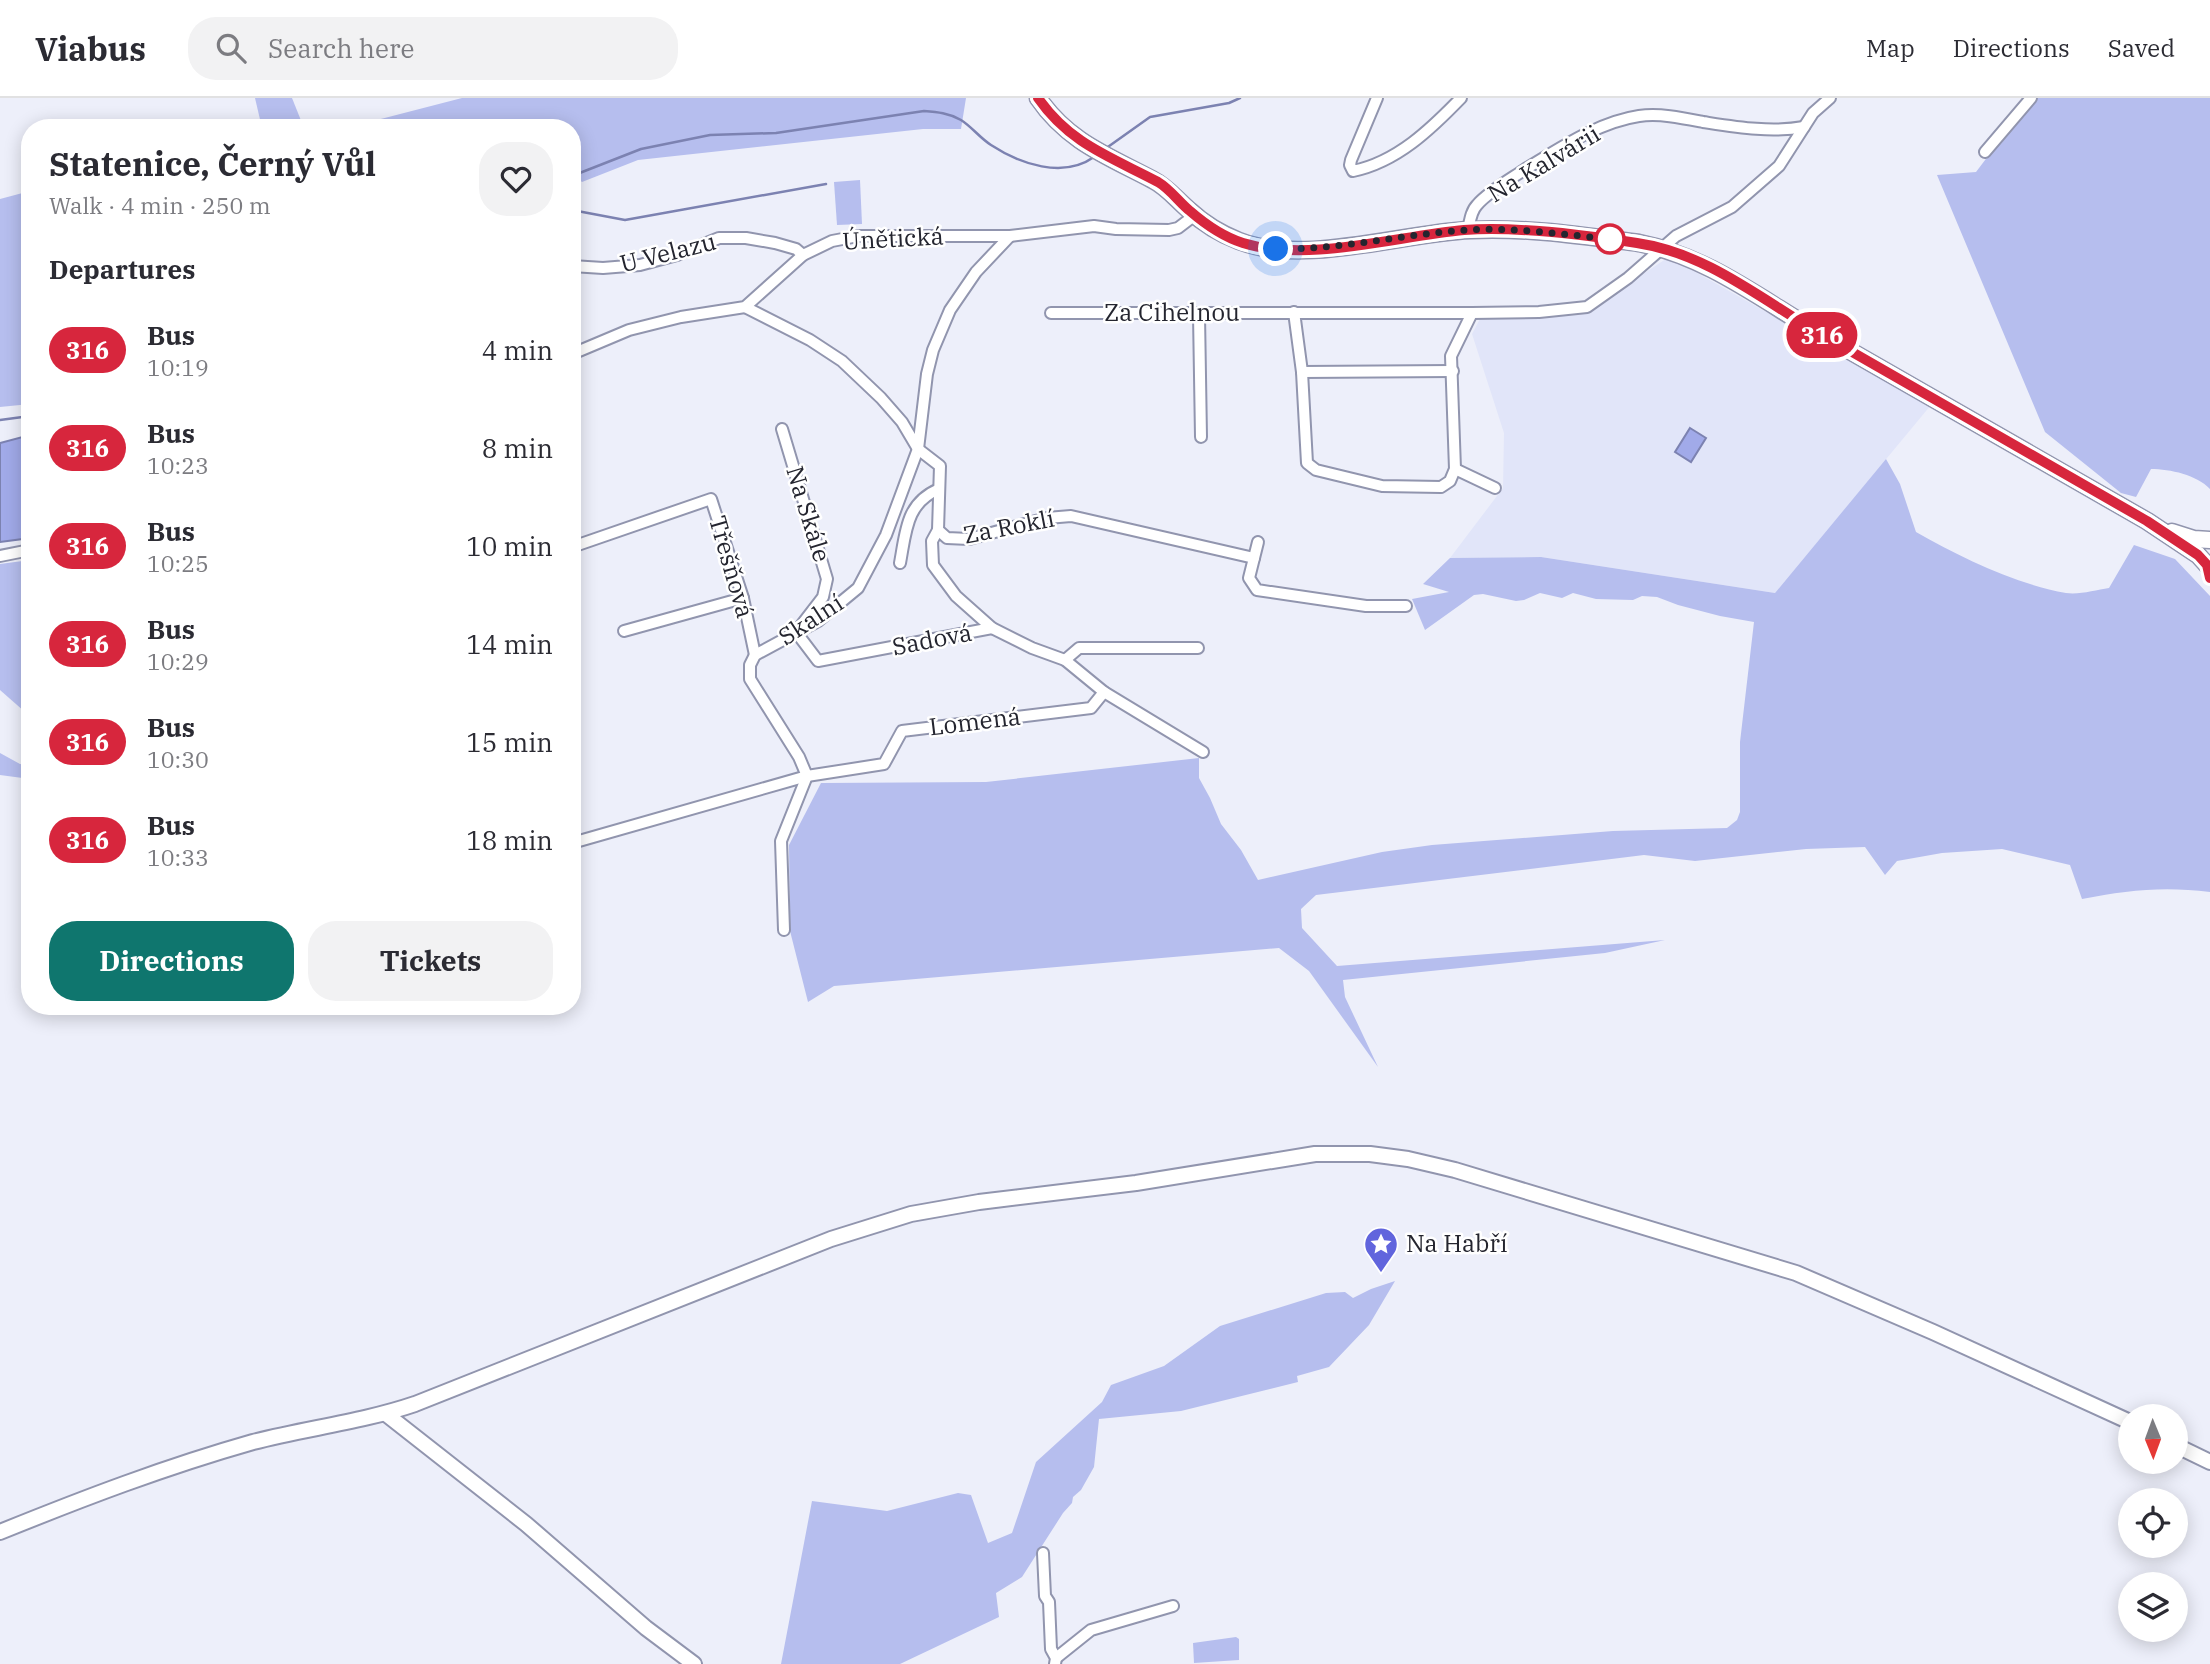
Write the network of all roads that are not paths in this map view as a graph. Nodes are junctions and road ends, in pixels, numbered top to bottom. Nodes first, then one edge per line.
1 (1038, 98) edge
2 (1377, 98) edge
3 (1461, 98) edge
4 (1830, 98) edge
5 (2031, 98) edge
6 (1804, 127) junction
7 (1984, 152) dead end
8 (1195, 215) junction
9 (1468, 230) junction
10 (1010, 236) junction
11 (1663, 248) junction
12 (803, 255) junction
13 (581, 267) edge
14 (745, 307) junction
15 (1294, 312) junction
16 (1051, 313) dead end
17 (1472, 313) junction
18 (1199, 314) junction
19 (581, 350) edge
20 (1453, 371) junction
21 (1302, 372) junction
22 (782, 429) dead end
23 (1200, 437) dead end
24 (918, 449) junction
25 (1455, 469) junction
26 (1495, 488) dead end
27 (939, 489) junction
28 (2147, 521) junction
29 (938, 530) junction
30 (2210, 540) edge
31 (1258, 541) dead end
32 (581, 544) edge
33 (21, 552) edge
34 (0, 556) edge
35 (1254, 558) junction
36 (900, 563) dead end
37 (2209, 565) edge
38 (743, 598) junction
39 (1406, 606) dead end
40 (992, 628) junction
41 (624, 631) dead end
42 (796, 632) junction
43 (1198, 648) dead end
44 (755, 655) junction
45 (1065, 660) junction
46 (1104, 692) junction
47 (1203, 752) dead end
48 (807, 776) junction
49 (581, 841) edge
50 (784, 930) dead end
51 (386, 1414) junction
52 (2118, 1417) edge
53 (2188, 1451) edge
54 (2210, 1462) edge
55 (0, 1532) edge
56 (1042, 1553) dead end
57 (1172, 1606) dead end
58 (1055, 1661) edge
59 (694, 1664) edge

1 - 8 main road
2 - 3 street
4 - 6 street, Za Cihelnou
5 - 7 street
6 - 9 street, Na Kalvárii
6 - 11 street, Za Cihelnou
8 - 9 main road
8 - 10 street, Únětická
9 - 11 main road
10 - 12 street, Únětická
10 - 24 street, Skalní
11 - 17 street, Za Cihelnou
11 - 28 main road
12 - 13 street, U Velazu
12 - 14 street, Únětická
14 - 19 street
14 - 24 street
15 - 17 street, Za Cihelnou
15 - 18 street, Za Cihelnou
15 - 21 street
16 - 18 street, Za Cihelnou
17 - 20 street
18 - 23 street
20 - 21 street
20 - 25 street
21 - 25 street
22 - 42 street, Na Skále
24 - 27 street, Za Roklí
24 - 42 street, Skalní
25 - 26 street
27 - 29 street, Za Roklí
27 - 36 street
28 - 30 main road
28 - 37 main road
29 - 35 street, Za Roklí
29 - 40 street
31 - 35 street
32 - 38 street, Třešňová
33 - 34 street
35 - 39 street
38 - 41 street
38 - 44 street, Třešňová
40 - 42 street, Sadová
40 - 45 street, Sadová
42 - 44 street, Skalní
43 - 45 street
44 - 48 street, Skalní
45 - 46 street
46 - 47 street
46 - 48 street, Lomená
48 - 49 street
48 - 50 street
51 - 52 street
51 - 55 street
51 - 59 street
53 - 54 street
56 - 58 street
57 - 58 street

